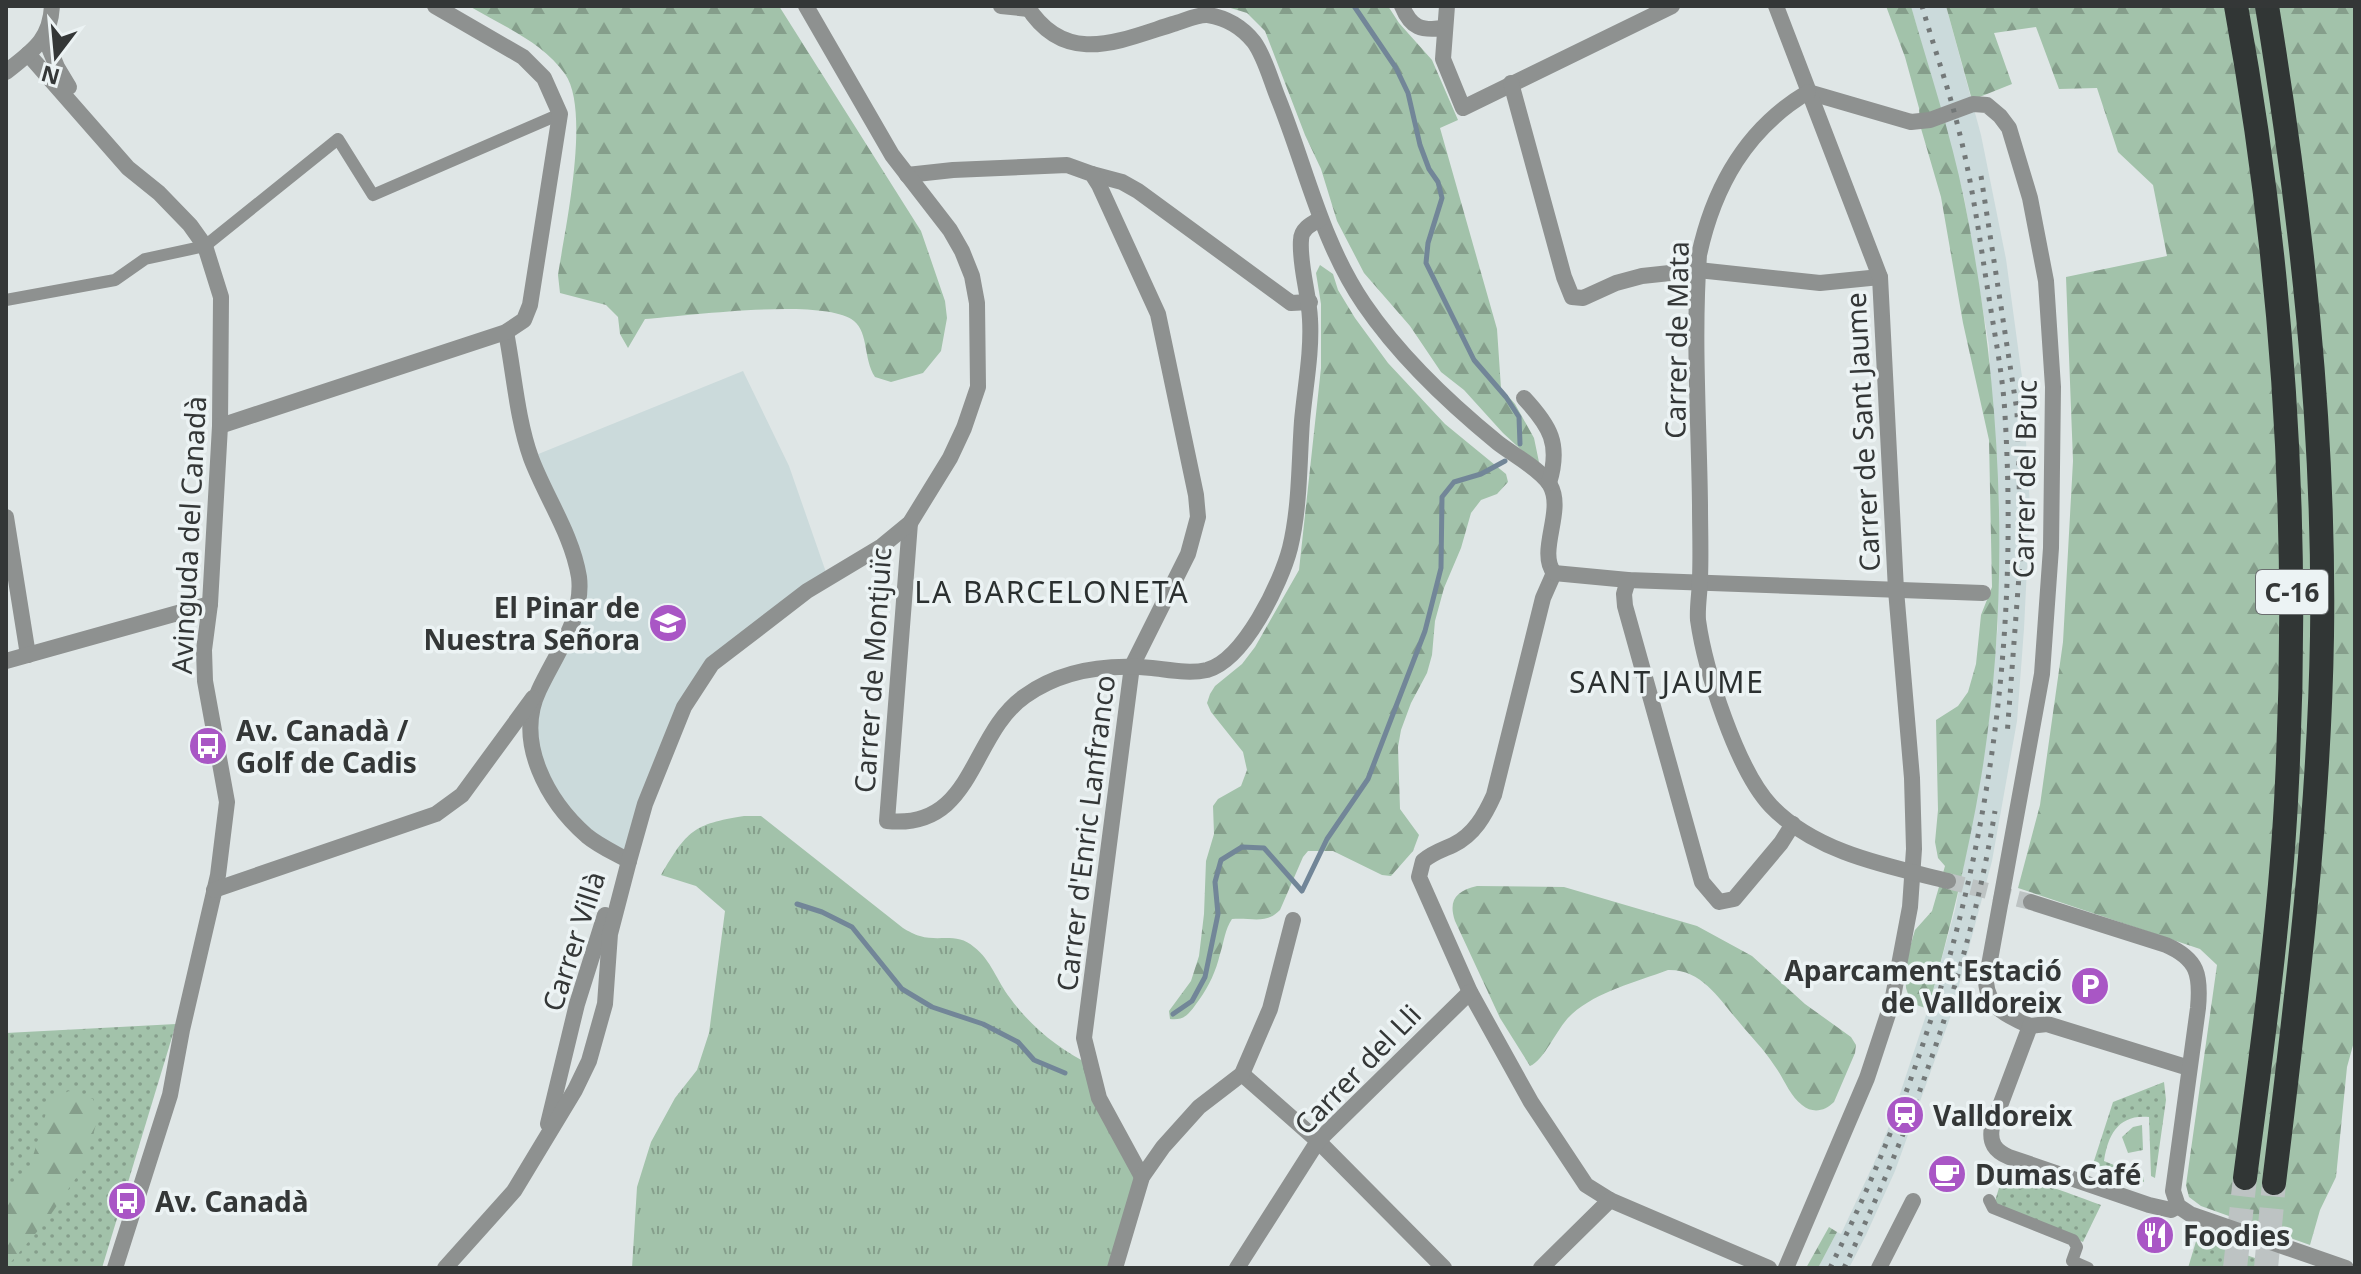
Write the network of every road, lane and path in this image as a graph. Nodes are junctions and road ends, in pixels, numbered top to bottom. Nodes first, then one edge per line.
1 (52, 6) edge
2 (435, 6) edge
3 (806, 6) edge
4 (1001, 6) edge
5 (1402, 6) edge
6 (1447, 6) edge
7 (1672, 6) edge
8 (1776, 6) edge
9 (2236, 6) edge
10 (2267, 6) edge
11 (1028, 8) edge
12 (1444, 28) junction
13 (45, 38) junction
14 (28, 54) junction
15 (6, 72) edge
16 (1511, 83) junction
17 (1808, 92) junction
18 (560, 114) junction
19 (1092, 174) junction
20 (907, 175) junction
21 (159, 193) junction
22 (1320, 219) junction
23 (205, 246) junction
24 (1698, 270) junction
25 (1880, 277) junction
26 (6, 300) edge
27 (1310, 302) junction
28 (506, 332) junction
29 (1524, 398) dead end
30 (220, 426) junction
31 (1549, 483) junction
32 (6, 517) edge
33 (910, 523) junction
34 (1554, 573) junction
35 (1628, 580) junction
36 (1700, 581) junction
37 (1896, 590) junction
38 (1983, 593) dead end
39 (210, 604) junction
40 (28, 655) junction
41 (6, 661) edge
42 (1132, 666) junction
43 (537, 693) junction
44 (1793, 824) junction
45 (629, 861) junction
46 (1914, 872) junction
47 (1948, 881) tunnel mouth
48 (214, 890) junction
49 (2031, 902) tunnel mouth
50 (1293, 920) dead end
51 (1470, 992) junction
52 (2030, 1026) junction
53 (2189, 1068) junction
54 (1242, 1074) junction
55 (1318, 1141) junction
56 (533, 1163) junction
57 (1142, 1177) junction
58 (2245, 1178) tunnel mouth
59 (2274, 1183) tunnel mouth
60 (1610, 1200) junction
61 (1989, 1200) dead end
62 (1913, 1201) dead end
63 (2178, 1206) junction
64 (115, 1268) edge
65 (445, 1268) edge
66 (1115, 1268) edge
67 (1237, 1268) edge
68 (1444, 1268) edge
69 (1541, 1268) edge
70 (1769, 1268) edge
71 (1786, 1268) edge
72 (1879, 1268) edge
73 (2088, 1268) edge
74 (2346, 1268) edge

1 - 13 street
2 - 18 street
3 - 20 street
4 - 11 street
5 - 12 street
6 - 12 street
7 - 16 street
8 - 17 street, Carrer de Sant Jaume
9 - 58 highway, C-16
10 - 59 highway, C-16
11 - 22 street
12 - 16 street
13 - 14 street
13 - 21 street, Avinguda del Canadà
14 - 15 street
14 - 21 street, Avinguda del Canadà
16 - 24 street
17 - 24 street, Carrer de Mata
17 - 25 street, Carrer de Sant Jaume
17 - 52 street, Carrer del Bruc
18 - 23 street
18 - 28 street
19 - 20 street
19 - 27 street
19 - 42 street, Carrer d'Enric Lanfranco
20 - 33 street
21 - 23 street, Avinguda del Canadà
22 - 27 street
22 - 31 street
23 - 26 street
23 - 30 street, Avinguda del Canadà
24 - 25 street
24 - 36 street, Carrer de Mata
25 - 37 street, Carrer de Sant Jaume
27 - 42 street
28 - 30 street
28 - 43 street
29 - 31 street
30 - 39 street, Avinguda del Canadà
31 - 34 street
32 - 40 street
33 - 42 street, Carrer de Montjuïc
33 - 45 street
34 - 35 street
34 - 51 street
35 - 36 street
35 - 44 street
36 - 37 street
36 - 44 street, Carrer de Mata
37 - 38 street
37 - 46 street, Carrer de Sant Jaume
39 - 40 street
39 - 48 street, Avinguda del Canadà
40 - 41 street
42 - 57 street, Carrer d'Enric Lanfranco
43 - 45 street
43 - 48 street
44 - 46 street, Carrer de Mata
45 - 56 street, Carrer Villà
45 - 56 street, Carrer Villà
46 - 47 street, Carrer de Mata
46 - 71 street, Carrer de Sant Jaume
48 - 64 street, Avinguda del Canadà
49 - 53 street
50 - 54 street
51 - 55 street, Carrer del Lli
51 - 60 street
52 - 53 street
52 - 63 street
53 - 63 street
54 - 55 street
54 - 57 street
55 - 67 street, Carrer del Lli
55 - 68 street
56 - 65 street, Carrer Villà
57 - 66 street
60 - 69 street
60 - 70 street
61 - 73 street
62 - 72 street
63 - 74 street

